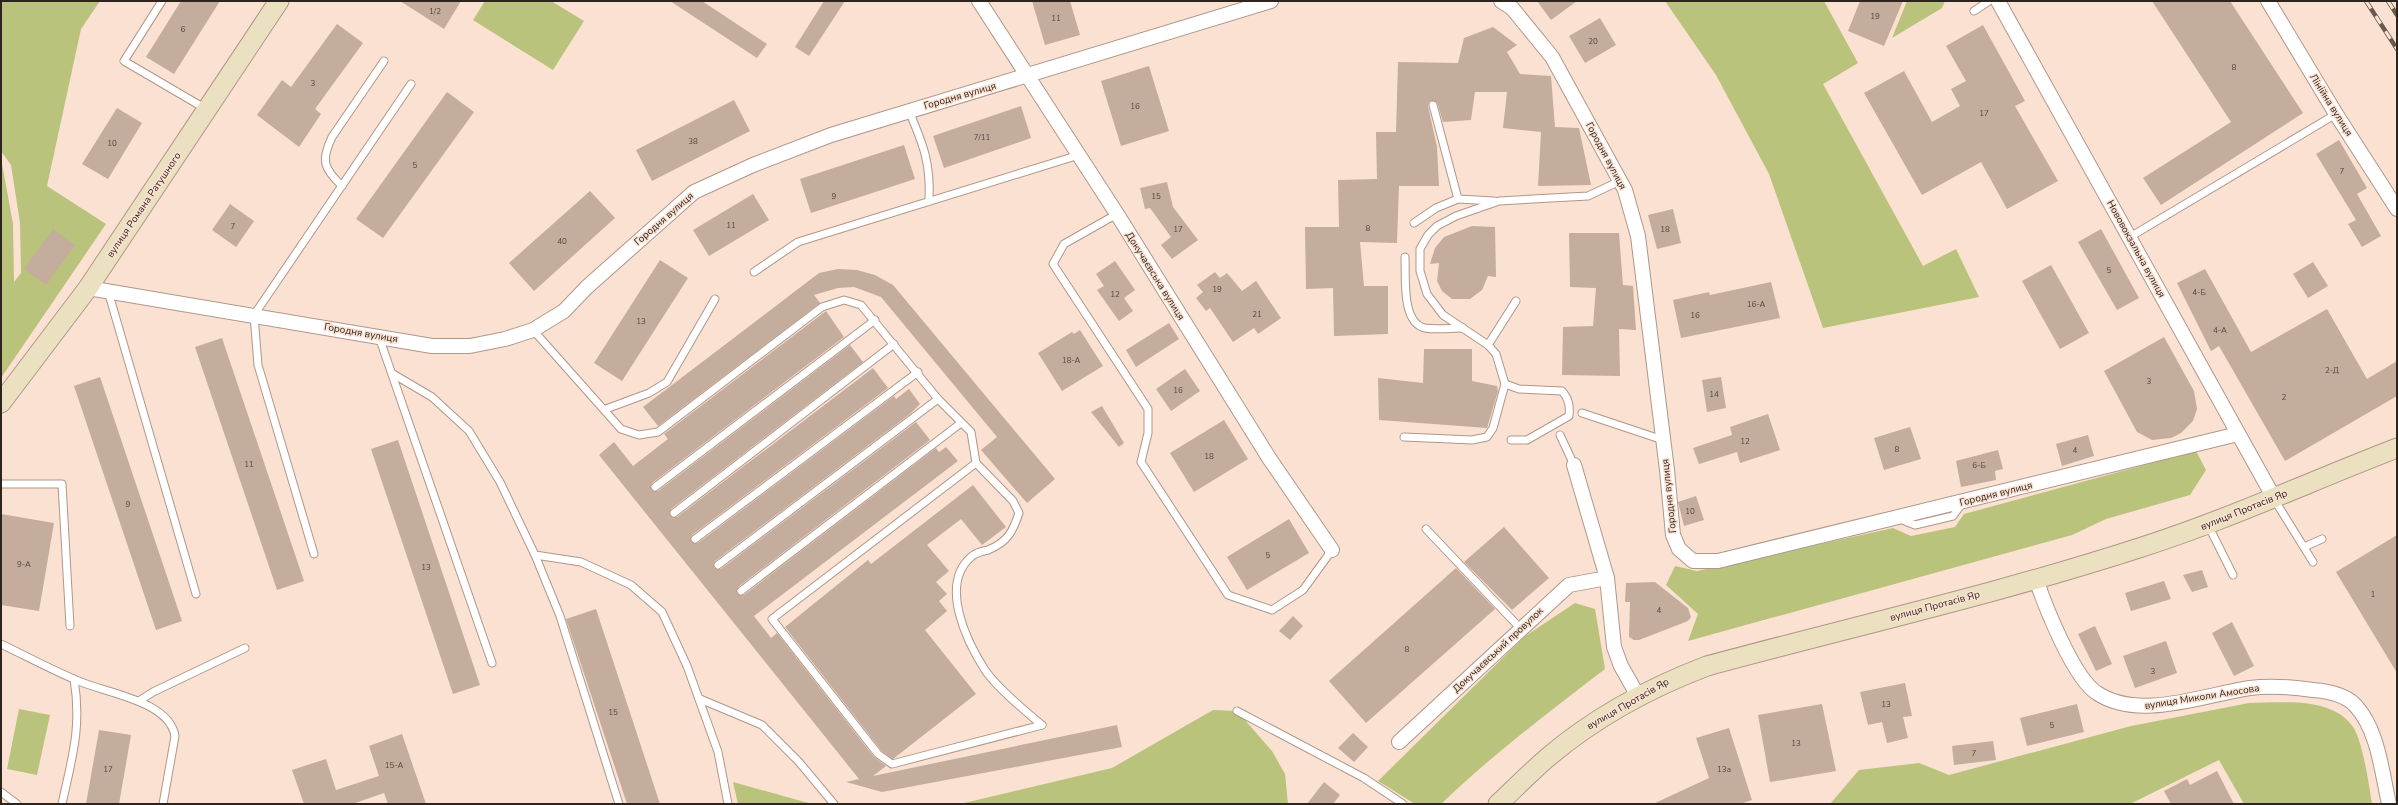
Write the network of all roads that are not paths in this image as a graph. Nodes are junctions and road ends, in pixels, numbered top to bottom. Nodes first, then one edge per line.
1 (162, 1) edge
2 (279, 1) edge
3 (979, 1) edge
4 (1271, 1) edge
5 (1502, 1) edge
6 (1989, 1) edge
7 (1998, 1) edge
8 (2268, 1) edge
9 (1974, 11) dead end
10 (384, 61) dead end
11 (1029, 76) junction
12 (410, 84) dead end
13 (1433, 105) dead end
14 (208, 110) junction
15 (909, 110) junction
16 (2336, 114) junction
17 (1079, 155) junction
18 (1620, 181) junction
19 (342, 186) junction
20 (1458, 199) junction
21 (929, 201) junction
22 (1499, 201) junction
23 (2397, 209) edge
24 (1117, 214) junction
25 (1414, 223) dead end
26 (2130, 237) junction
27 (1405, 257) dead end
28 (754, 272) dead end
29 (88, 288) junction
30 (108, 291) junction
31 (715, 299) dead end
32 (1516, 301) dead end
33 (254, 315) junction
34 (875, 320) junction
35 (1463, 328) junction
36 (533, 330) junction
37 (379, 336) junction
38 (894, 344) junction
39 (1488, 345) junction
40 (918, 372) junction
41 (393, 374) junction
42 (1505, 384) junction
43 (938, 399) junction
44 (1, 403) edge
45 (606, 409) junction
46 (1582, 413) dead end
47 (961, 423) junction
48 (2238, 434) junction
49 (1560, 435) dead end
50 (1404, 437) dead end
51 (1511, 440) dead end
52 (1663, 440) junction
53 (2397, 448) edge
54 (976, 463) junction
55 (1574, 465) joint
56 (1, 484) edge
57 (655, 487) dead end
58 (2274, 498) junction
59 (674, 513) dead end
60 (2208, 525) junction
61 (1426, 529) dead end
62 (695, 539) dead end
63 (2322, 539) dead end
64 (2304, 547) junction
65 (1332, 550) joint
66 (314, 554) dead end
67 (535, 555) junction
68 (2313, 562) dead end
69 (718, 565) dead end
70 (2233, 575) dead end
71 (1607, 578) junction
72 (2036, 579) junction
73 (741, 591) dead end
74 (196, 594) dead end
75 (70, 626) dead end
76 (1520, 629) junction
77 (1, 645) edge
78 (245, 648) dead end
79 (492, 663) dead end
80 (74, 679) junction
81 (1638, 696) junction
82 (700, 699) dead end
83 (139, 701) junction
84 (1237, 711) dead end
85 (1399, 742) dead end
86 (1, 792) edge
87 (17, 804) edge
88 (62, 804) edge
89 (163, 804) edge
90 (619, 804) edge
91 (728, 804) edge
92 (834, 804) edge
93 (1403, 804) edge
94 (1498, 804) edge
95 (2389, 804) edge

1 - 14 lane
2 - 14 main road, вулиця Романа Ратушного
3 - 11 street, Докучаєвська вулиця
4 - 11 street, Городня вулиця
5 - 18 street, Городня вулиця
6 - 9 lane
7 - 26 street, Нововокзальна вулиця
8 - 16 street, Лінійна вулиця
10 - 19 lane
11 - 15 street, Городня вулиця
11 - 17 street, Докучаєвська вулиця
12 - 19 lane
13 - 20 lane
14 - 29 main road, вулиця Романа Ратушного
15 - 21 lane
15 - 36 street, Городня вулиця
16 - 23 street, Лінійна вулиця
16 - 26 lane
17 - 21 lane
17 - 24 street, Докучаєвська вулиця
18 - 22 lane
18 - 52 street, Городня вулиця
19 - 33 lane
20 - 22 lane
20 - 25 lane
21 - 28 lane
22 - 35 lane
24 - 65 street, Докучаєвська вулиця
24 - 65 lane
26 - 48 street, Нововокзальна вулиця
27 - 35 lane
29 - 30 street, Городня вулиця
29 - 44 main road, вулиця Романа Ратушного
30 - 33 street, Городня вулиця
30 - 74 lane
31 - 45 lane
32 - 39 lane
33 - 37 street, Городня вулиця
33 - 66 lane
34 - 38 lane
34 - 45 lane
34 - 57 lane
35 - 39 lane
36 - 37 street, Городня вулиця
36 - 45 lane
37 - 41 lane
38 - 40 lane
38 - 59 lane
39 - 42 lane
40 - 43 lane
40 - 62 lane
41 - 67 lane
41 - 79 lane
42 - 50 lane
42 - 51 lane
43 - 47 lane
43 - 69 lane
46 - 52 lane
47 - 54 lane
47 - 73 lane
48 - 52 street, Городня вулиця
48 - 58 street, Нововокзальна вулиця
49 - 55 lane
53 - 58 main road, вулиця Протасів Яр
54 - 54 lane
55 - 71 street
56 - 75 lane
58 - 60 main road, вулиця Протасів Яр
58 - 64 lane
60 - 70 lane
60 - 72 main road, вулиця Протасів Яр
61 - 76 lane
63 - 64 lane
64 - 68 lane
67 - 90 lane
67 - 91 lane
71 - 76 street, Докучаєвський провулок
71 - 81 street
72 - 81 main road, вулиця Протасів Яр
72 - 95 street, вулиця Миколи Амосова
76 - 85 street, Докучаєвський провулок
77 - 80 lane
78 - 83 lane
80 - 83 lane
80 - 88 lane
81 - 94 main road, вулиця Протасів Яр
82 - 92 lane
83 - 89 lane
84 - 93 lane
86 - 87 lane

